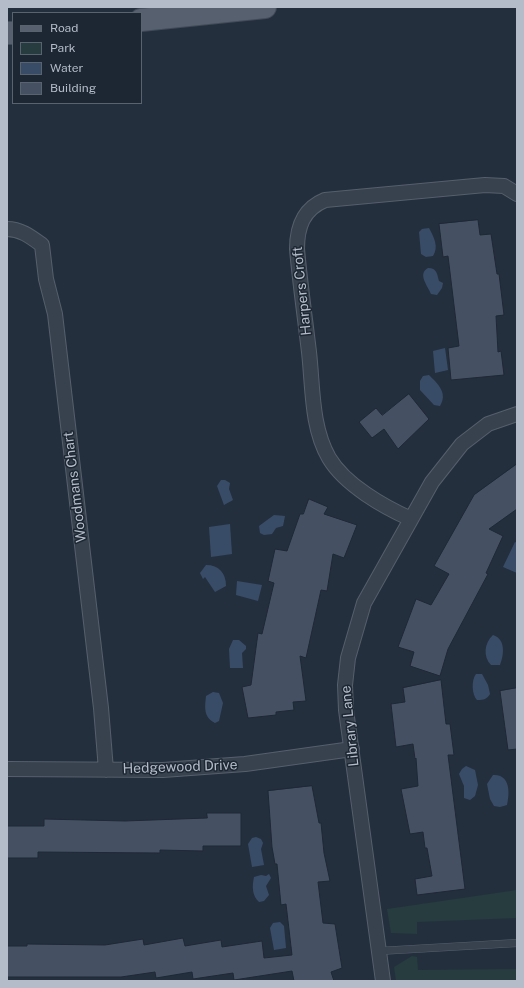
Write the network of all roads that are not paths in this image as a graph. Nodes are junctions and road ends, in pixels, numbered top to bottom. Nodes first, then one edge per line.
1 (265, 7) edge
2 (142, 20) edge
3 (517, 194) edge
4 (7, 229) edge
5 (517, 414) edge
6 (411, 519) junction
7 (352, 749) junction
8 (7, 769) edge
9 (106, 770) junction
10 (517, 943) edge
11 (379, 951) junction
12 (383, 981) edge

1 - 2 main road
3 - 6 street, Harpers Croft
4 - 9 street, Woodmans Chart
5 - 6 street, Library Lane
6 - 7 street, Library Lane
7 - 9 street, Hedgewood Drive
7 - 11 street, Library Lane
8 - 9 street, Hedgewood Drive
10 - 11 lane
11 - 12 street, Library Lane

